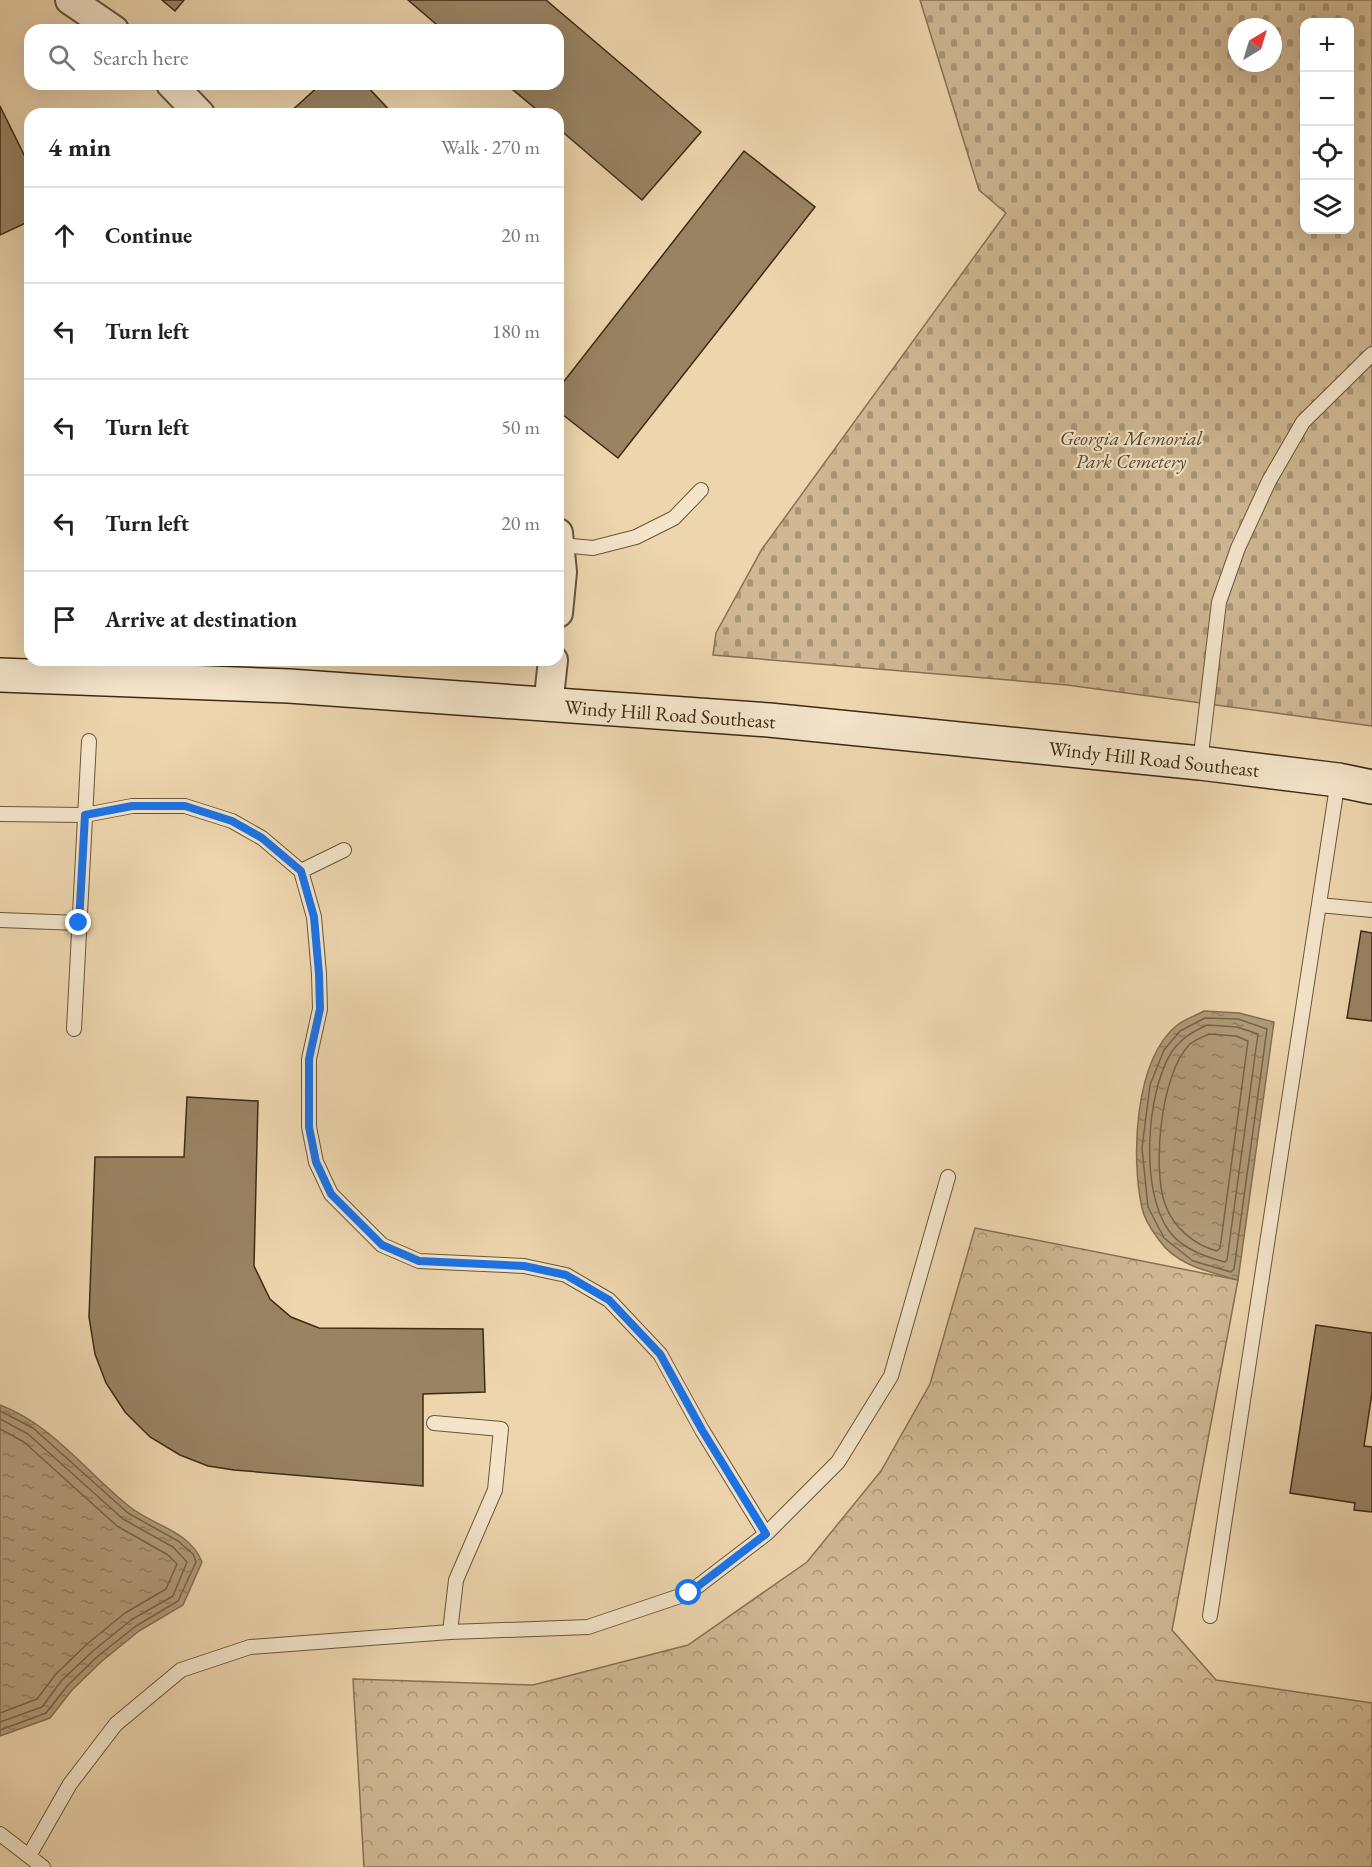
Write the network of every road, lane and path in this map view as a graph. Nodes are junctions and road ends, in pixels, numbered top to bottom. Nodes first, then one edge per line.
1 (70, 0) edge
2 (105, 24) edge
3 (177, 90) edge
4 (194, 108) edge
5 (1372, 354) edge
6 (701, 490) dead end
7 (564, 540) edge
8 (552, 666) edge
9 (0, 675) edge
10 (548, 706) junction
11 (89, 741) dead end
12 (1200, 763) junction
13 (1338, 780) junction
14 (1372, 780) edge
15 (1372, 787) edge
16 (0, 814) edge
17 (85, 815) junction
18 (344, 850) dead end
19 (301, 871) junction
20 (1319, 905) junction
21 (1372, 910) edge
22 (0, 920) edge
23 (79, 923) junction
24 (74, 1029) dead end
25 (948, 1177) dead end
26 (434, 1423) dead end
27 (766, 1534) junction
28 (1210, 1616) dead end
29 (450, 1632) junction
30 (0, 1834) edge
31 (30, 1854) junction
32 (43, 1867) edge

1 - 2 street
3 - 4 street
5 - 12 lane
6 - 7 lane
8 - 10 street
9 - 10 main road, Windy Hill Road Southeast
10 - 12 main road, Windy Hill Road Southeast
11 - 17 lane
12 - 13 main road, Windy Hill Road Southeast
13 - 14 main road, Windy Hill Road Southeast
13 - 15 main road, Windy Hill Road Southeast
13 - 20 lane
16 - 17 lane
17 - 19 lane
17 - 23 lane
18 - 19 lane
19 - 27 lane
20 - 21 lane
20 - 28 lane
22 - 23 lane
23 - 24 lane
25 - 27 lane
26 - 29 lane
27 - 29 lane
29 - 31 lane
30 - 31 lane
31 - 32 lane

